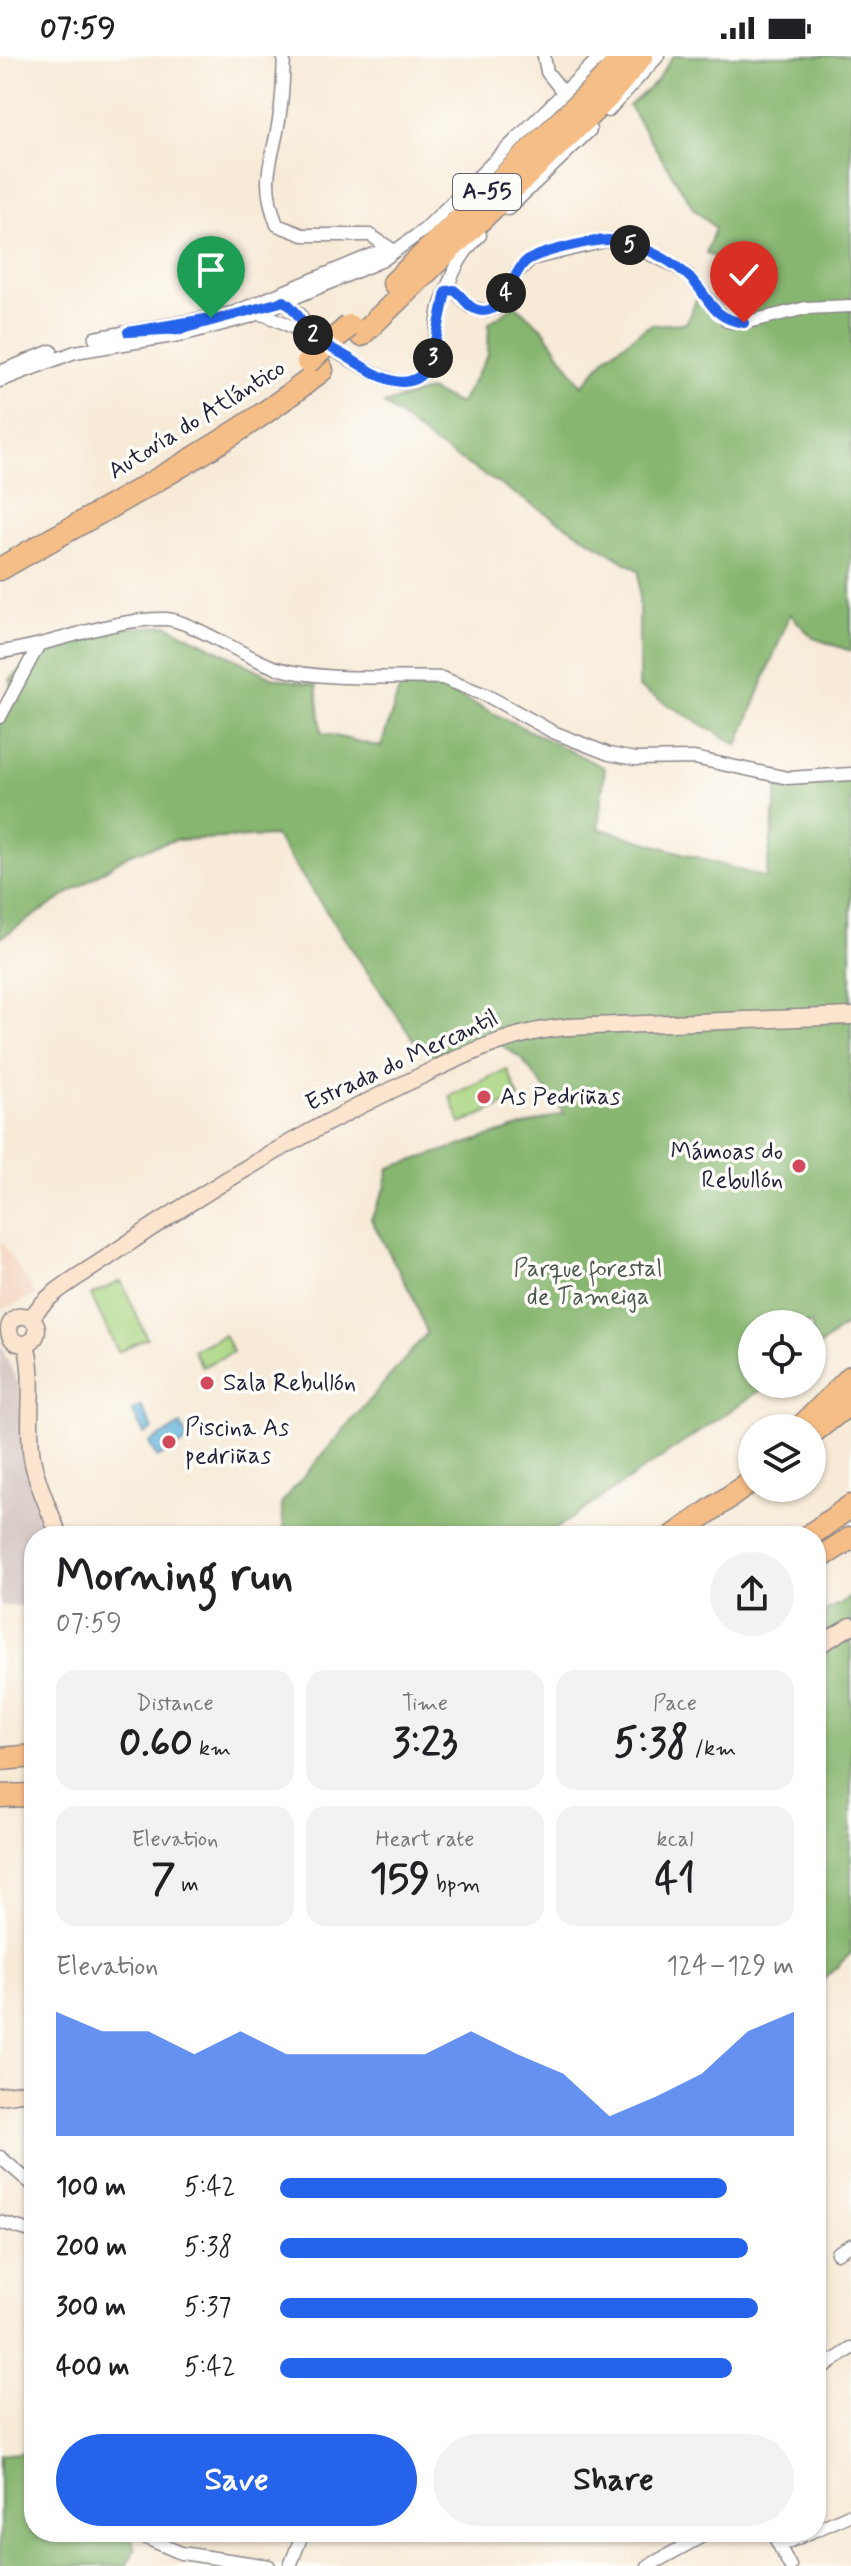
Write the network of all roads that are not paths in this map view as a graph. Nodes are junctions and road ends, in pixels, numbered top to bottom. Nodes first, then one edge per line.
1 (284, 56) edge
2 (544, 56) edge
3 (601, 56) edge
4 (623, 56) edge
5 (642, 56) edge
6 (658, 56) edge
7 (563, 92) junction
8 (622, 97) joint
9 (557, 155) junction
10 (516, 186) junction
11 (497, 219) junction
12 (393, 250) junction
13 (361, 261) junction
14 (453, 292) junction
15 (309, 293) junction
16 (285, 303) junction
17 (851, 306) edge
18 (260, 314) junction
19 (286, 322) junction
20 (308, 328) junction
21 (355, 331) junction
22 (128, 332) junction
23 (315, 366) junction
24 (0, 372) edge
25 (0, 381) edge
26 (0, 551) edge
27 (0, 569) edge
28 (37, 648) junction
29 (0, 652) edge
30 (0, 717) edge
31 (851, 774) edge
32 (851, 1016) edge
33 (31, 1319) junction
34 (5, 1324) edge
35 (26, 1344) junction
36 (851, 1377) edge
37 (851, 1402) edge
38 (814, 1414) edge
39 (826, 1422) edge
40 (738, 1491) edge
41 (851, 1506) edge
42 (55, 1526) edge
43 (689, 1526) edge
44 (823, 1526) edge
45 (851, 1538) edge
46 (826, 1554) edge
47 (851, 1626) edge
48 (826, 1641) edge
49 (24, 1757) edge
50 (0, 1759) edge
51 (24, 1795) edge
52 (0, 1796) edge
53 (0, 2088) edge
54 (24, 2092) edge
55 (24, 2092) edge
56 (0, 2096) edge
57 (2, 2160) edge
58 (24, 2178) edge
59 (0, 2222) edge
60 (24, 2229) edge
61 (851, 2245) edge
62 (837, 2253) dead end
63 (851, 2349) edge
64 (826, 2365) edge
65 (851, 2514) edge
66 (826, 2525) edge
67 (156, 2542) edge
68 (299, 2542) edge
69 (692, 2542) edge
70 (780, 2542) edge
71 (789, 2542) edge
72 (782, 2545) junction
73 (269, 2566) edge
74 (290, 2566) edge
75 (648, 2566) edge
76 (790, 2566) edge

1 - 12 street
2 - 7 street
3 - 7 street
4 - 21 highway, Autovía do Atlántico / A-55
5 - 9 highway, Autovía do Atlántico / A-55
6 - 8 street
7 - 12 street
8 - 9 highway
9 - 10 highway, Autovía do Atlántico / A-55
9 - 11 street
10 - 11 highway
10 - 21 highway, Autovía do Atlántico / A-55
11 - 14 street
12 - 13 street
12 - 15 street
13 - 16 street
13 - 22 street
14 - 17 street
14 - 20 street
15 - 16 street
15 - 20 street
16 - 18 street
16 - 19 street
16 - 20 street
16 - 22 street
18 - 19 street
18 - 25 street
19 - 20 street
21 - 23 highway, Autovía do Atlántico / A-55, bridge
22 - 24 street
23 - 26 highway, Autovía do Atlántico / A-55
23 - 27 highway, Autovía do Atlántico / A-55
28 - 29 street
28 - 30 street
28 - 31 street
32 - 33 street, Estrada do Mercantil
33 - 34 street
33 - 35 street
34 - 35 street
35 - 42 street
36 - 38 highway
37 - 39 highway
40 - 43 highway
41 - 44 highway
45 - 46 highway
47 - 48 street
49 - 50 highway
51 - 52 highway
53 - 54 street
55 - 56 street
57 - 58 street
59 - 60 street
61 - 62 street
63 - 64 street
65 - 66 street
67 - 73 street
68 - 74 street
69 - 75 street
70 - 72 street
71 - 72 street
72 - 76 street

